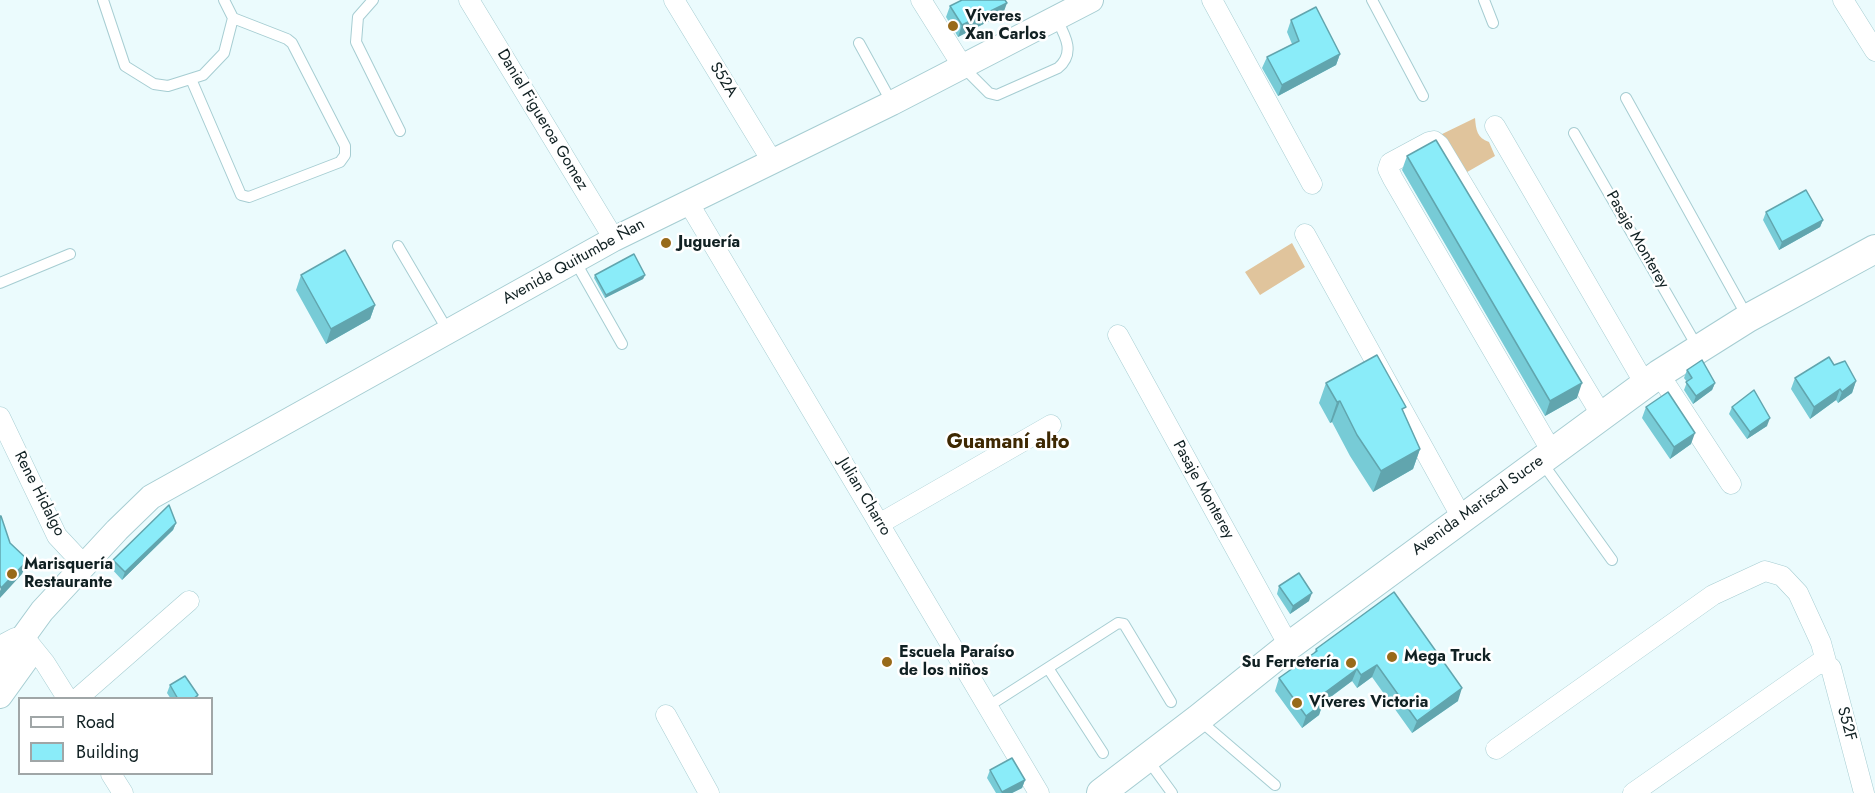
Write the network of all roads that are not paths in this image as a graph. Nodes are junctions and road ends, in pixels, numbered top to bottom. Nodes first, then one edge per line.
1 (103, 0) edge
2 (224, 0) edge
3 (373, 0) edge
4 (469, 0) edge
5 (674, 0) edge
6 (921, 0) edge
7 (1212, 0) edge
8 (1372, 0) edge
9 (1484, 0) edge
10 (1843, 0) edge
11 (1073, 7) edge
12 (233, 18) junction
13 (1492, 23) dead end
14 (859, 43) dead end
15 (1875, 51) edge
16 (963, 67) junction
17 (191, 79) junction
18 (1423, 96) dead end
19 (1626, 98) dead end
20 (892, 104) junction
21 (1495, 126) dead end
22 (400, 131) dead end
23 (1574, 133) dead end
24 (772, 161) junction
25 (1312, 184) dead end
26 (688, 202) junction
27 (1305, 234) dead end
28 (614, 239) junction
29 (398, 246) dead end
30 (1875, 249) edge
31 (70, 254) dead end
32 (575, 261) junction
33 (0, 283) edge
34 (1748, 318) junction
35 (448, 332) junction
36 (1118, 335) dead end
37 (622, 344) dead end
38 (1698, 349) junction
39 (1652, 379) junction
40 (1602, 416) junction
41 (0, 417) edge
42 (1051, 425) dead end
43 (1546, 457) junction
44 (1731, 483) dead end
45 (1462, 518) junction
46 (879, 524) junction
47 (1612, 560) dead end
48 (85, 566) junction
49 (189, 601) dead end
50 (28, 643) junction
51 (0, 646) edge
52 (1289, 646) junction
53 (1823, 664) junction
54 (1048, 668) junction
55 (0, 669) edge
56 (0, 696) edge
57 (66, 697) edge
58 (80, 697) edge
59 (1171, 702) dead end
60 (987, 707) junction
61 (666, 715) dead end
62 (1198, 719) junction
63 (1496, 749) dead end
64 (1103, 753) dead end
65 (1146, 757) junction
66 (112, 775) edge
67 (1275, 785) dead end
68 (123, 793) edge
69 (709, 793) edge
70 (1039, 793) edge
71 (1101, 793) edge
72 (1172, 793) edge
73 (1634, 793) edge
74 (1864, 793) edge

1 - 17 lane
2 - 12 lane
3 - 22 lane
4 - 28 street, Daniel Figueroa Gomez
5 - 24 street, S52A
6 - 16 street
7 - 25 street
8 - 18 lane
9 - 13 lane
10 - 15 street
11 - 16 street, Avenida Quitumbe Ñan
11 - 16 lane
12 - 17 lane
12 - 17 lane
14 - 20 lane
16 - 20 street, Avenida Quitumbe Ñan
19 - 34 lane
20 - 24 street, Avenida Quitumbe Ñan
21 - 39 street
23 - 38 lane, Pasaje Monterey
24 - 26 street, Avenida Quitumbe Ñan
26 - 28 street, Avenida Quitumbe Ñan
26 - 46 street, Julian Charro
27 - 45 street
28 - 32 street, Avenida Quitumbe Ñan
29 - 35 lane
30 - 34 main road, Avenida Mariscal Sucre
31 - 33 lane
32 - 35 street, Avenida Quitumbe Ñan
32 - 37 lane
34 - 38 main road, Avenida Mariscal Sucre
35 - 48 street, Avenida Quitumbe Ñan
36 - 52 street, Pasaje Monterey
38 - 39 main road, Avenida Mariscal Sucre
39 - 40 main road, Avenida Mariscal Sucre
39 - 44 street
40 - 43 main road, Avenida Mariscal Sucre
40 - 43 street
41 - 48 street, Rene Hidalgo
42 - 46 street
43 - 45 main road, Avenida Mariscal Sucre
43 - 47 lane
45 - 52 main road, Avenida Mariscal Sucre
46 - 60 street, Julian Charro
48 - 50 street, Avenida Quitumbe Ñan
49 - 58 street
50 - 51 street
50 - 55 street, Avenida Quitumbe Ñan
50 - 56 street, Avenida Quitumbe Ñan
50 - 57 street
52 - 62 main road, Avenida Mariscal Sucre
53 - 63 street, S52F
53 - 73 street
53 - 74 street, S52F
54 - 59 lane
54 - 60 lane
54 - 64 lane
60 - 70 street, Julian Charro
61 - 69 street
62 - 65 main road, Avenida Mariscal Sucre
62 - 67 lane
65 - 71 main road, Avenida Mariscal Sucre
65 - 72 lane
66 - 68 street

